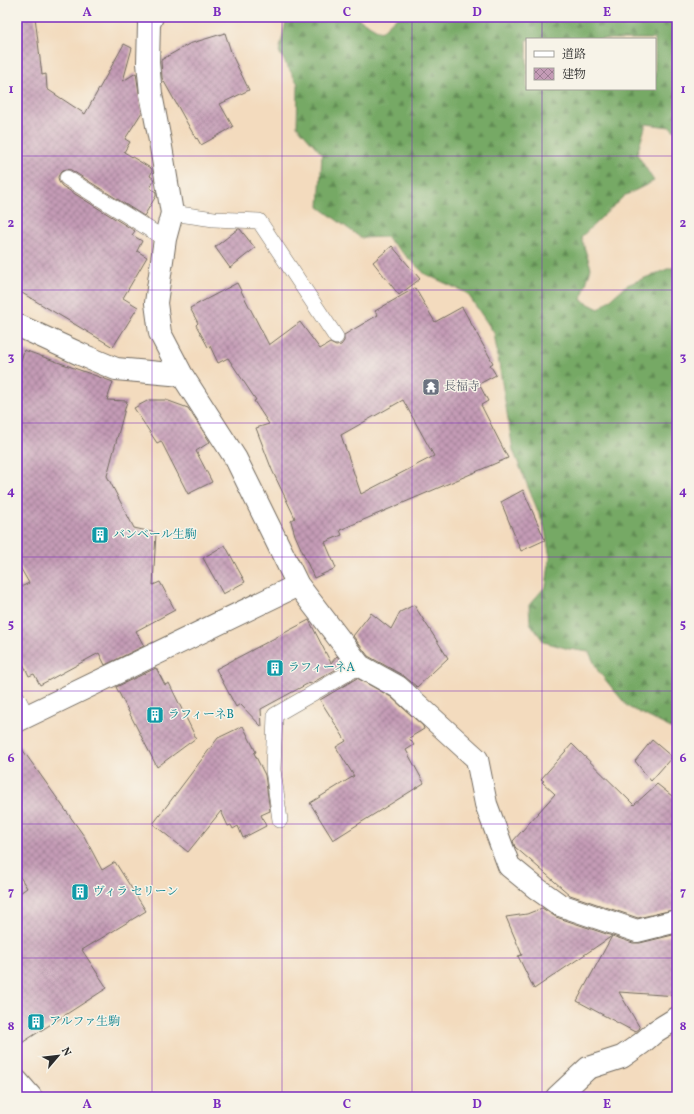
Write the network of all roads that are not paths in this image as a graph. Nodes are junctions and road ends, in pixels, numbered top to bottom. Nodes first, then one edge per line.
1 (154, 19) edge
2 (68, 178) dead end
3 (172, 213) junction
4 (165, 239) junction
5 (17, 325) edge
6 (336, 337) dead end
7 (182, 375) junction
8 (298, 585) junction
9 (360, 666) junction
10 (20, 711) edge
11 (280, 820) dead end
12 (677, 921) edge
13 (677, 1018) edge
14 (17, 1081) edge
15 (31, 1097) edge
16 (557, 1097) edge

1 - 3 street
2 - 4 lane
3 - 4 street
3 - 6 lane
4 - 7 street
5 - 7 street
7 - 8 street
8 - 9 street
8 - 10 street
9 - 11 lane
9 - 12 street
13 - 16 street
14 - 15 street

